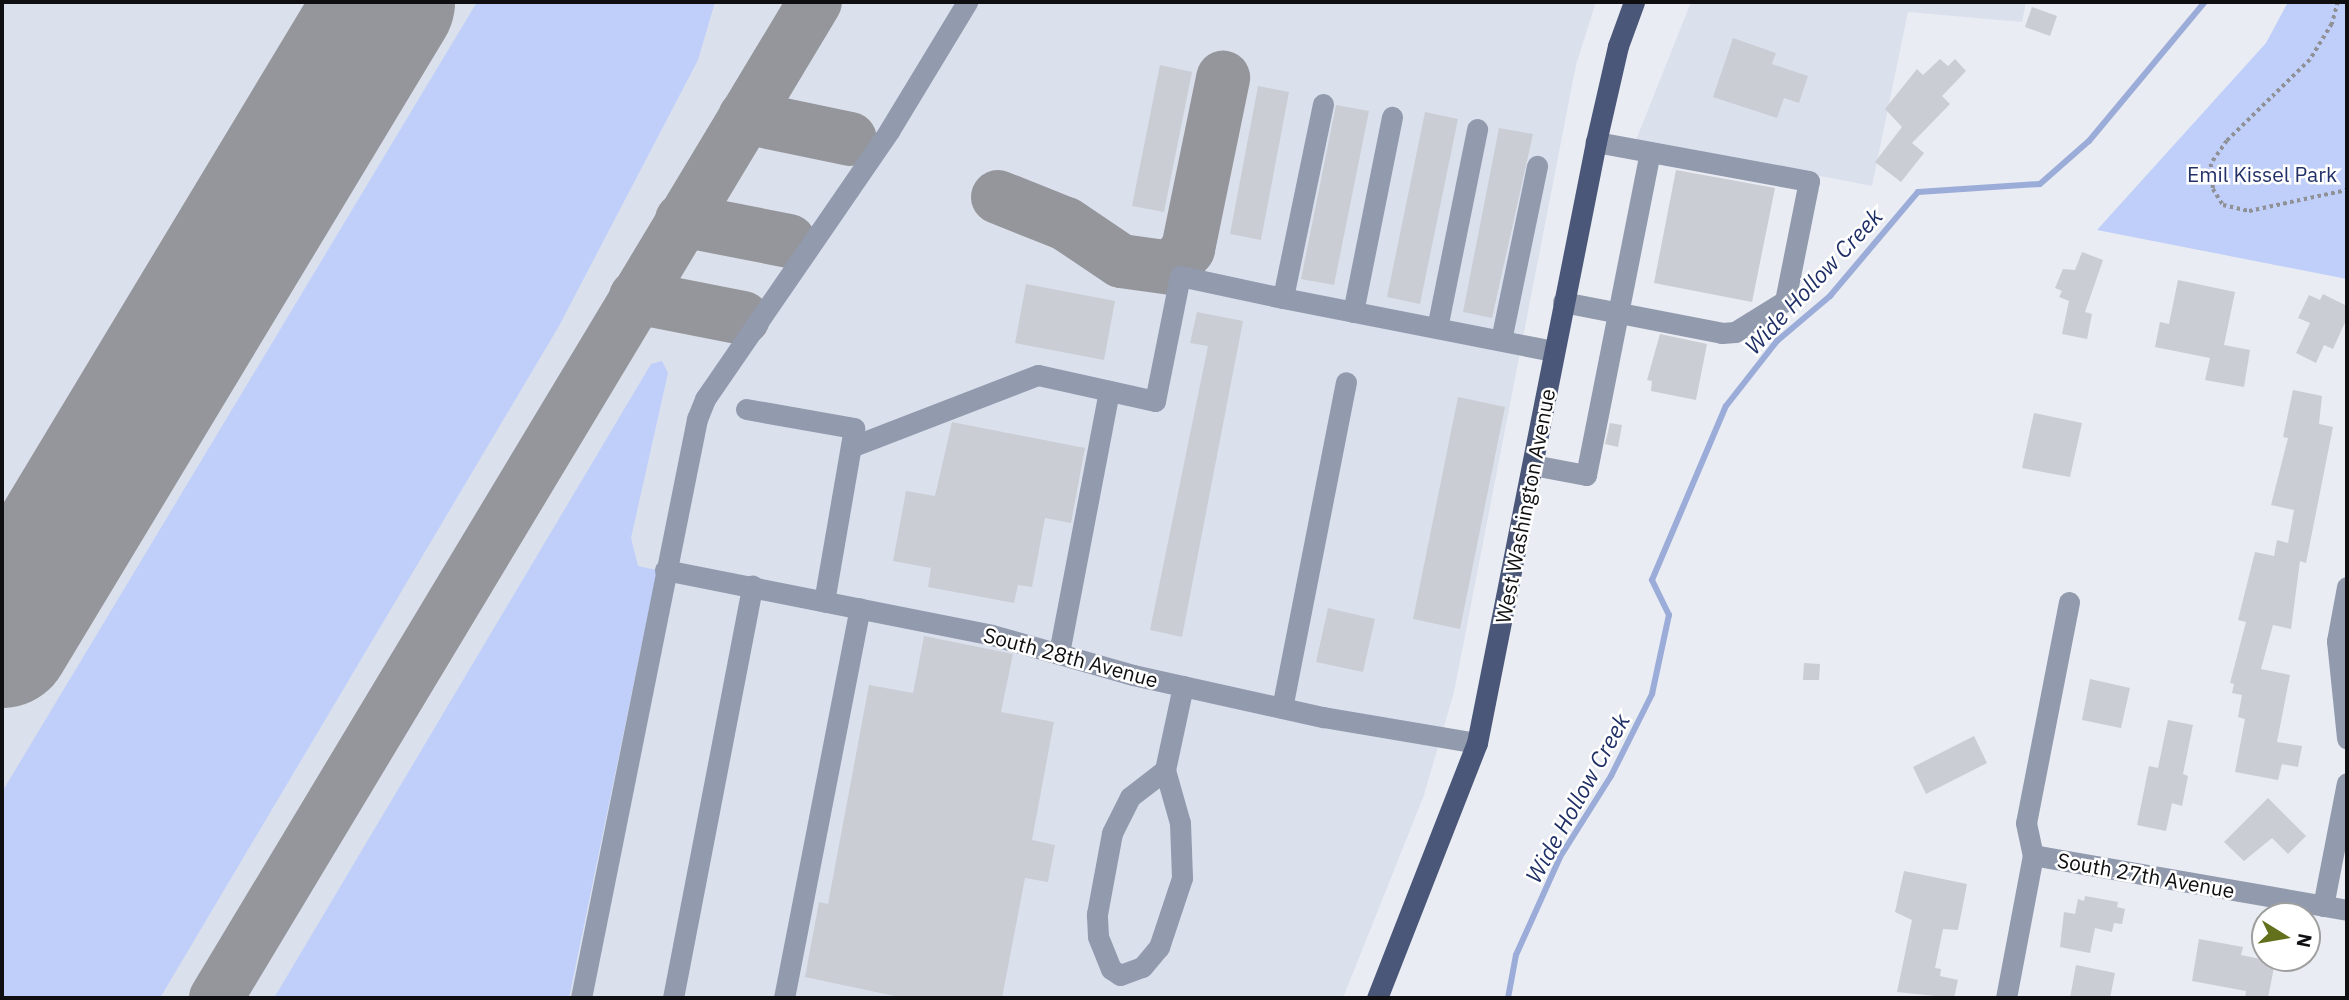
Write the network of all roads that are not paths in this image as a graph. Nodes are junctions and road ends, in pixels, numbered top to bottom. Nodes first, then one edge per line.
1 (967, 2) edge
2 (1634, 2) edge
3 (1323, 104) dead end
4 (1392, 117) dead end
5 (1477, 129) dead end
6 (1596, 142) junction
7 (1650, 152) junction
8 (1537, 166) dead end
9 (1283, 299) junction
10 (1563, 302) junction
11 (1353, 312) junction
12 (1618, 312) junction
13 (1437, 328) junction
14 (1501, 340) junction
15 (1554, 351) junction
16 (1346, 382) dead end
17 (1110, 391) junction
18 (746, 409) dead end
19 (851, 447) junction
20 (1533, 465) junction
21 (665, 570) junction
22 (752, 586) junction
23 (2347, 587) edge
24 (824, 601) junction
25 (2069, 602) dead end
26 (860, 608) junction
27 (1059, 653) junction
28 (1183, 686) junction
29 (1282, 708) junction
30 (2347, 738) edge
31 (1477, 743) junction
32 (1166, 770) junction
33 (2347, 783) edge
34 (2033, 855) junction
35 (2323, 906) junction
36 (2347, 911) edge
37 (581, 998) edge
38 (673, 998) edge
39 (784, 998) edge
40 (1377, 998) edge
41 (2006, 998) edge

1 - 21 street
2 - 6 main road, West Washington Avenue
3 - 9 street
4 - 11 street
5 - 13 street
6 - 7 street
6 - 10 main road, West Washington Avenue
7 - 12 street
7 - 12 street
8 - 14 street
9 - 11 street
9 - 17 street
10 - 12 street
10 - 15 main road, West Washington Avenue
11 - 13 street
12 - 20 street
13 - 14 street
14 - 15 street
15 - 20 main road, West Washington Avenue
16 - 29 street
17 - 19 street
17 - 27 street
18 - 19 street
19 - 24 street
20 - 31 main road, West Washington Avenue
21 - 22 street, South 28th Avenue
21 - 37 street
22 - 24 street, South 28th Avenue
22 - 38 street
23 - 30 street
24 - 26 street, South 28th Avenue
25 - 34 street, South 27th Avenue
26 - 27 street, South 28th Avenue
26 - 39 street
27 - 28 street, South 28th Avenue
28 - 29 street, South 28th Avenue
28 - 32 street
29 - 31 street, South 28th Avenue
31 - 40 main road, West Washington Avenue
32 - 32 street
33 - 35 street
34 - 35 street, South 27th Avenue
34 - 41 street
35 - 36 street, South 27th Avenue

